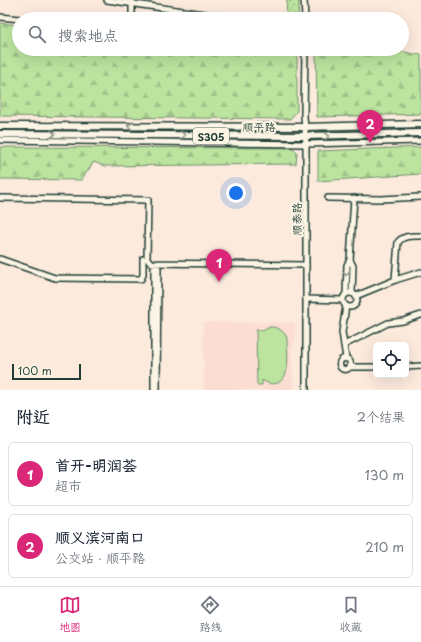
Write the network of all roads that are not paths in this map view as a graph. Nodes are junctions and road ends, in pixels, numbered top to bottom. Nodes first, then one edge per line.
1 (107, 0) edge
2 (304, 0) edge
3 (132, 2) edge
4 (194, 12) edge
5 (305, 12) edge
6 (0, 17) edge
7 (12, 18) edge
8 (305, 56) edge
9 (421, 124) edge
10 (0, 126) edge
11 (305, 127) junction
12 (421, 133) edge
13 (0, 134) edge
14 (306, 136) junction
15 (0, 140) edge
16 (421, 141) edge
17 (306, 144) junction
18 (421, 197) edge
19 (0, 198) edge
20 (328, 198) dead end
21 (354, 198) junction
22 (421, 236) edge
23 (0, 259) edge
24 (143, 259) dead end
25 (350, 260) junction
26 (306, 265) junction
27 (421, 272) edge
28 (395, 280) junction
29 (346, 294) junction
30 (354, 294) junction
31 (306, 299) junction
32 (342, 300) junction
33 (346, 306) junction
34 (421, 315) edge
35 (344, 345) junction
36 (346, 358) junction
37 (421, 366) edge
38 (350, 367) junction
39 (373, 367) edge
40 (409, 367) edge
41 (154, 390) edge
42 (158, 390) edge
43 (306, 390) edge

1 - 3 street
2 - 5 street
3 - 4 street
6 - 7 street
8 - 11 street, 顺泰路
9 - 11 main road, 顺平路 / S305
11 -> 10 main road, 顺平路 / S305
11 - 14 street, 顺泰路
14 -> 12 main road, 顺平路 / S305
13 -> 14 main road, 顺平路 / S305
14 - 17 street, 顺泰路
15 - 17 street
16 - 17 street
17 - 26 street, 顺泰路
18 - 21 street
19 - 26 street
20 - 21 street
21 - 25 street
22 - 28 street
23 - 24 street
25 -> 29 street
25 - 30 street
26 - 31 street, 顺泰路
27 - 28 street
28 - 30 street
29 - 30 street
29 - 32 street
30 - 33 street
31 - 32 street
31 - 43 street, 顺泰路
32 - 33 street
33 - 35 street
34 - 35 street
35 - 36 street
36 - 38 street
36 - 38 street
37 - 40 street
38 - 39 street
41 - 42 street

